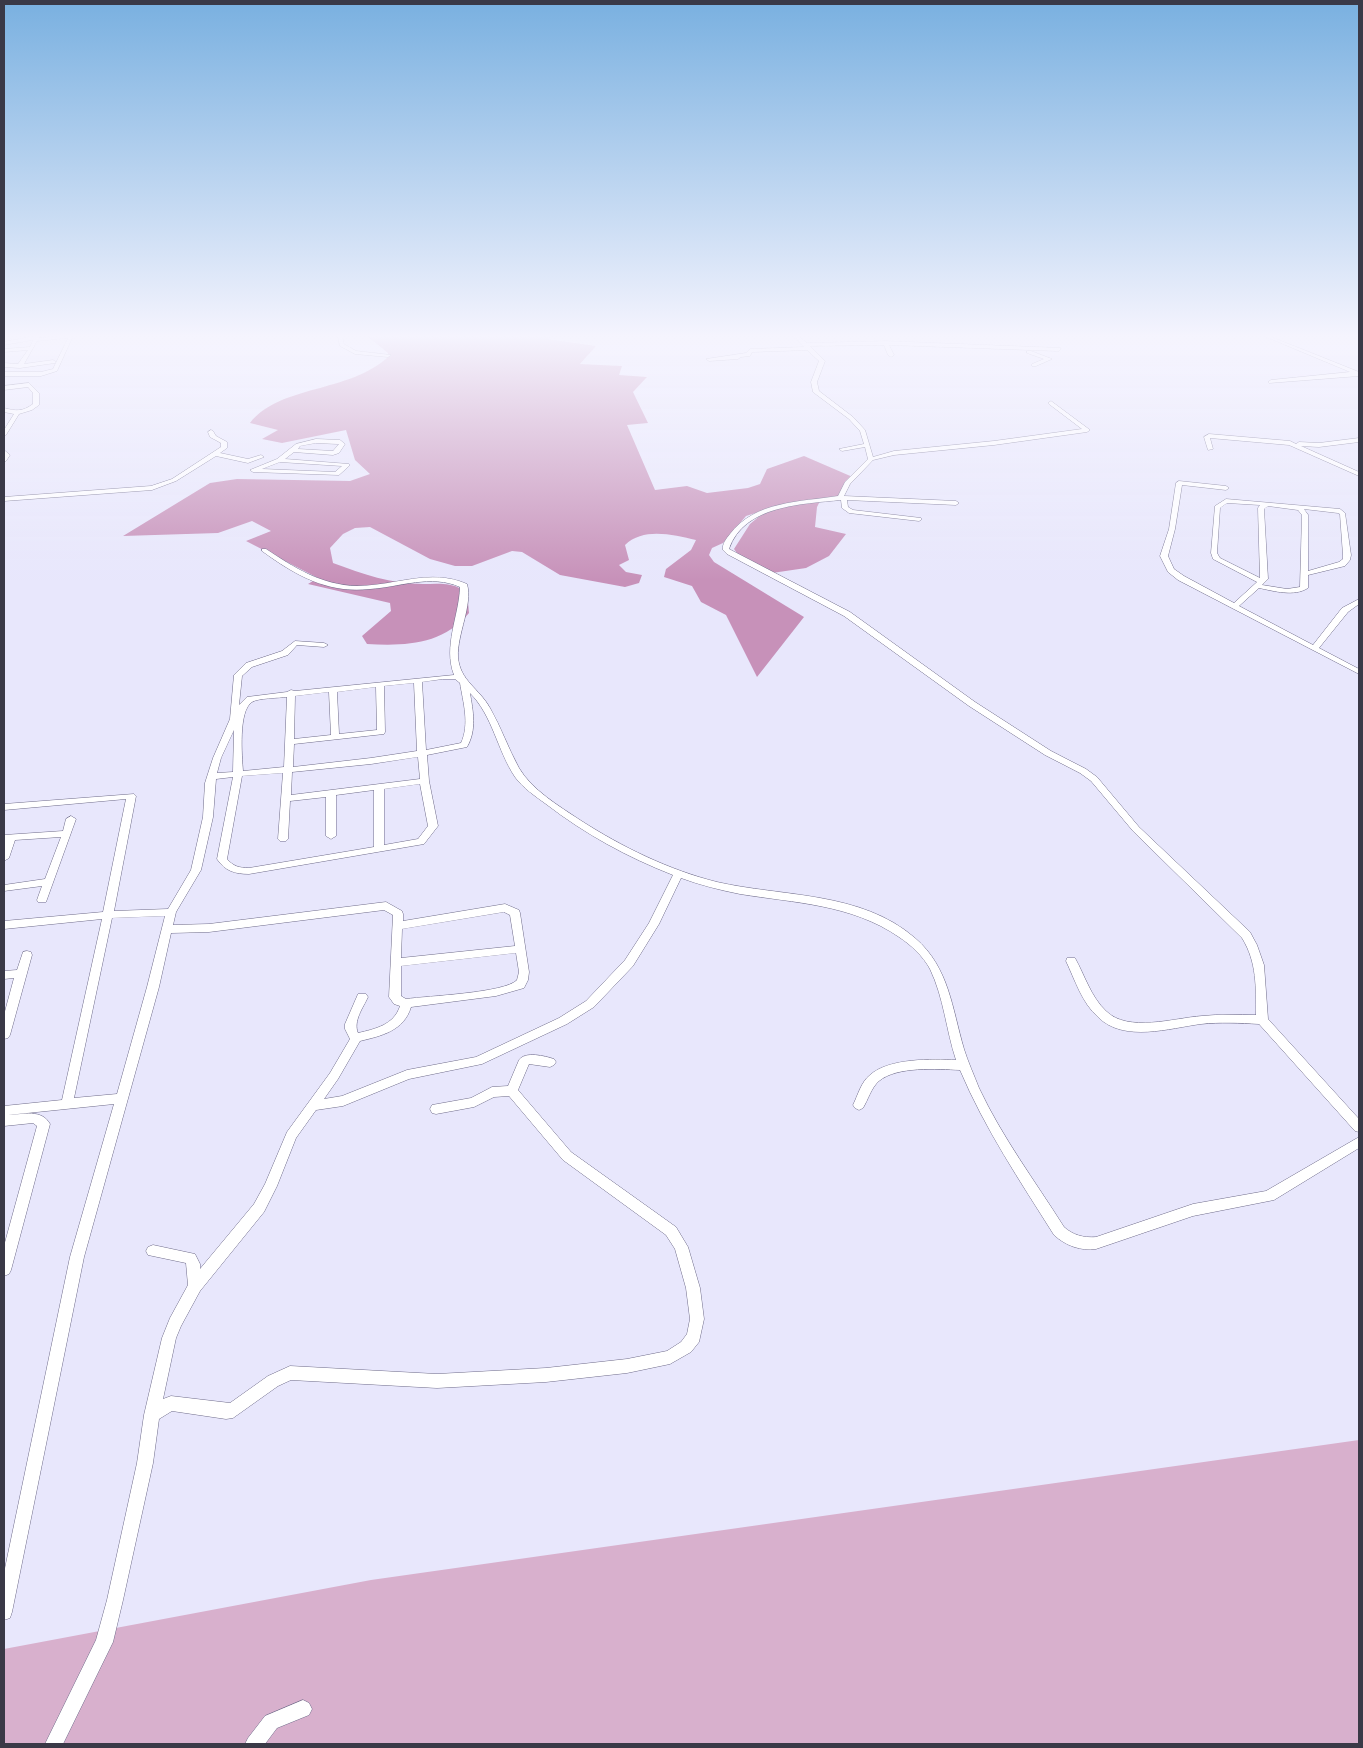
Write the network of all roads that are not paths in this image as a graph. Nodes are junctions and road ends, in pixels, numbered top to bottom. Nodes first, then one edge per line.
1 (14, 418) edge
2 (850, 418) edge
3 (1070, 418) edge
4 (12, 421) junction
5 (4, 422) edge
6 (211, 432) dead end
7 (4, 434) edge
8 (1359, 440) edge
9 (1290, 443) junction
10 (867, 445) junction
11 (842, 449) dead end
12 (1210, 449) dead end
13 (293, 450) junction
14 (4, 452) edge
15 (215, 454) junction
16 (261, 457) dead end
17 (871, 459) junction
18 (4, 460) edge
19 (279, 460) junction
20 (248, 461) junction
21 (253, 470) junction
22 (1359, 474) edge
23 (1226, 488) dead end
24 (842, 498) junction
25 (4, 499) edge
26 (956, 503) dead end
27 (1267, 504) junction
28 (1294, 507) junction
29 (920, 519) dead end
30 (264, 550) dead end
31 (1304, 574) junction
32 (1260, 584) junction
33 (1359, 601) edge
34 (1235, 606) junction
35 (324, 645) dead end
36 (1315, 648) junction
37 (264, 651) dead end
38 (283, 653) junction
39 (1359, 672) edge
40 (418, 681) junction
41 (464, 681) junction
42 (380, 684) junction
43 (333, 689) junction
44 (291, 692) junction
45 (335, 737) junction
46 (290, 742) junction
47 (422, 754) junction
48 (289, 769) junction
49 (238, 774) junction
50 (213, 776) junction
51 (424, 781) junction
52 (378, 787) junction
53 (331, 793) junction
54 (286, 799) junction
55 (4, 807) edge
56 (71, 820) dead end
57 (66, 835) junction
58 (330, 836) dead end
59 (7, 838) edge
60 (283, 838) dead end
61 (379, 849) junction
62 (4, 858) edge
63 (678, 874) junction
64 (48, 884) junction
65 (4, 888) edge
66 (42, 900) dead end
67 (171, 912) junction
68 (108, 915) junction
69 (4, 925) edge
70 (397, 926) junction
71 (169, 929) junction
72 (520, 949) junction
73 (27, 955) dead end
74 (1071, 961) dead end
75 (396, 963) junction
76 (21, 973) junction
77 (4, 974) edge
78 (362, 997) dead end
79 (406, 1003) junction
80 (1262, 1020) junction
81 (4, 1035) edge
82 (356, 1038) junction
83 (550, 1062) dead end
84 (963, 1065) junction
85 (512, 1091) junction
86 (122, 1098) junction
87 (67, 1104) junction
88 (311, 1106) junction
89 (859, 1106) dead end
90 (436, 1109) dead end
91 (4, 1111) edge
92 (4, 1121) edge
93 (1359, 1127) edge
94 (1359, 1142) edge
95 (153, 1251) dead end
96 (4, 1270) edge
97 (195, 1286) junction
98 (152, 1415) junction
99 (4, 1612) edge
100 (303, 1708) dead end
101 (54, 1744) edge
102 (254, 1744) edge

1 - 4 street
2 - 10 street
3 - 17 street
4 - 5 street
4 - 7 street
6 - 15 street
8 - 9 street
9 - 12 street
9 - 22 street
10 - 11 street
10 - 17 street
13 - 13 street
13 - 19 street
14 - 18 street
15 - 20 street
15 - 25 street
16 - 20 street
17 - 24 street
19 - 21 street
19 - 21 street
20 - 21 street
23 - 34 street
24 - 26 street
24 - 29 street
24 - 80 street
27 - 28 street
27 - 32 street
27 - 32 street
28 - 31 street
28 - 31 street
30 - 41 street
31 - 32 street
32 - 34 street
33 - 36 street
34 - 36 street
35 - 38 street
36 - 39 street
37 - 38 street
38 - 50 street
40 - 41 street
40 - 42 street
40 - 47 street
41 - 47 street
41 - 63 street
42 - 43 street
42 - 45 street
43 - 44 street
43 - 45 street
44 - 46 street
44 - 49 street
45 - 46 street
46 - 48 street
47 - 48 street
47 - 51 street
48 - 49 street
48 - 54 street
49 - 50 street
49 - 61 street
50 - 67 street
51 - 52 street
51 - 61 street
52 - 53 street
52 - 61 street
53 - 54 street
53 - 58 street
54 - 60 street
55 - 68 street
56 - 57 street
57 - 59 street
57 - 64 street
59 - 62 street
63 - 84 street
63 - 88 street
64 - 65 street
64 - 66 street
67 - 68 street
67 - 71 street
68 - 69 street
68 - 87 street
70 - 71 street
70 - 72 street
70 - 75 street
71 - 86 street
72 - 75 street
72 - 79 street
73 - 76 street
74 - 80 street
75 - 79 street
76 - 77 street
76 - 81 street
78 - 82 street
79 - 82 street
80 - 93 street
82 - 88 street
83 - 85 street
84 - 89 street
84 - 94 street
85 - 90 street
85 - 98 street
86 - 87 street
86 - 99 street
87 - 91 street
88 - 97 street
92 - 96 street
95 - 97 street
97 - 98 street
98 - 101 street
100 - 102 street

